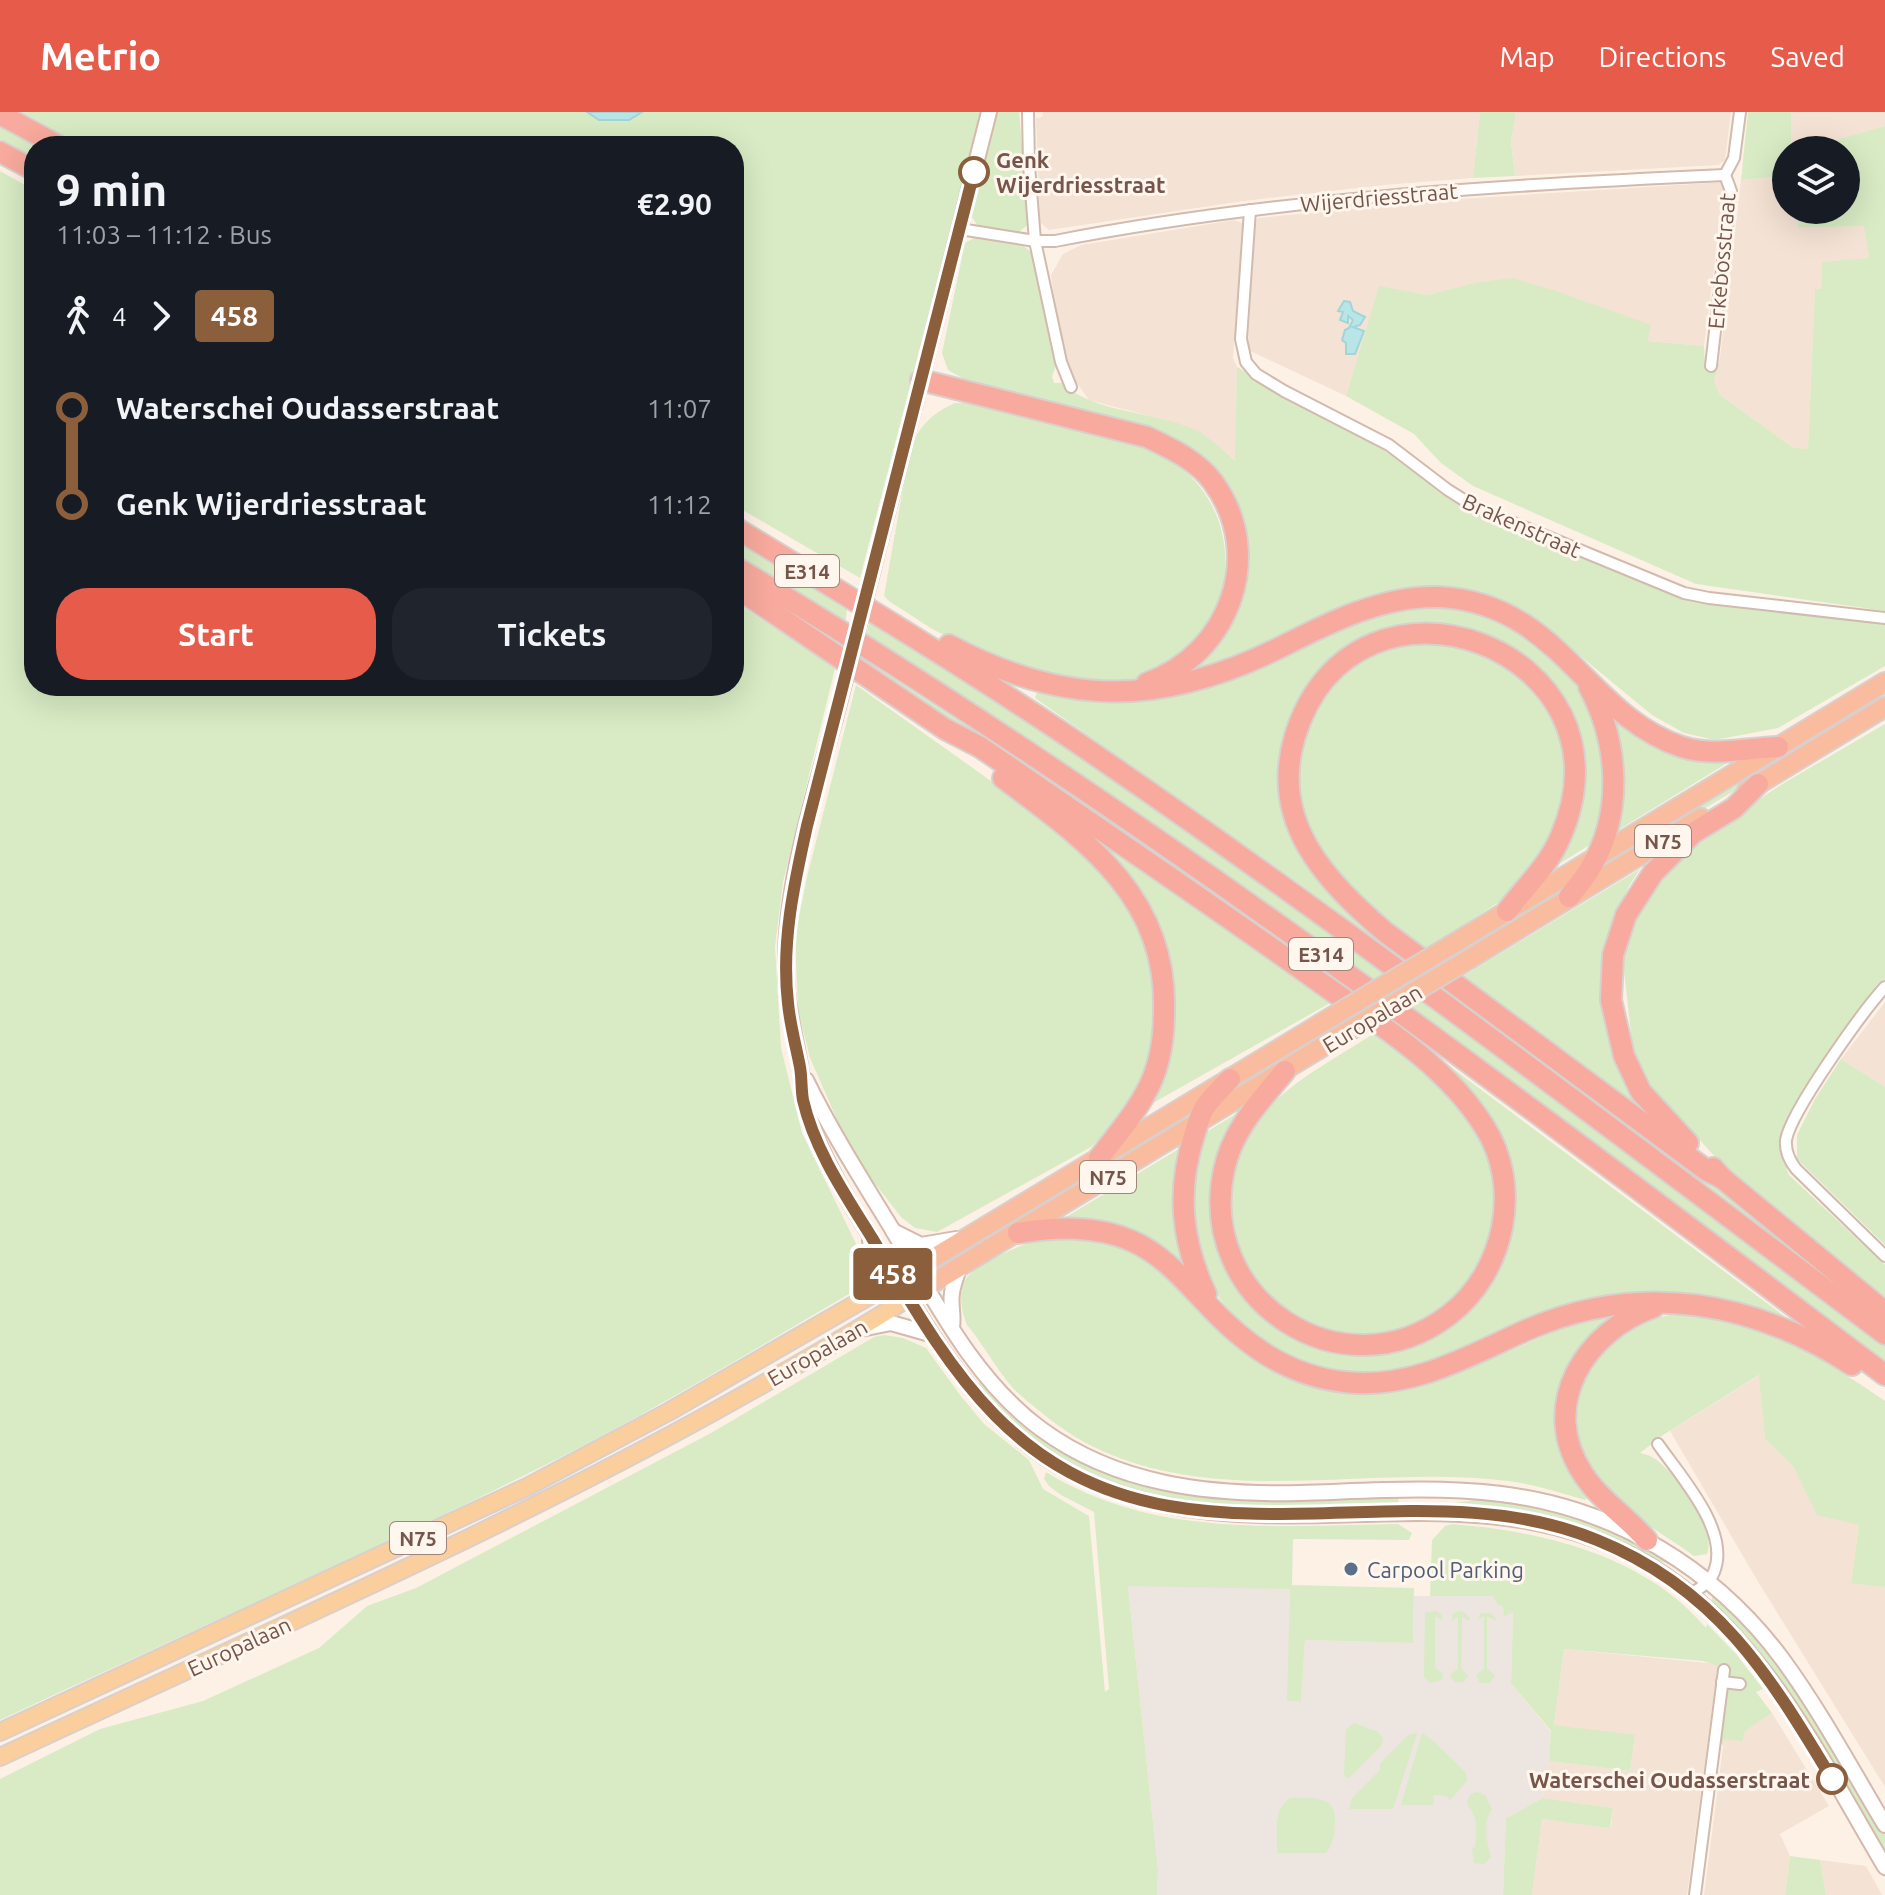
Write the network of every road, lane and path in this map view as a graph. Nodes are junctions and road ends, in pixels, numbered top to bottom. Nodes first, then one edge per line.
1 (989, 112) edge
2 (1028, 112) edge
3 (1740, 112) edge
4 (0, 114) edge
5 (41, 136) edge
6 (0, 152) edge
7 (24, 165) edge
8 (1725, 175) junction
9 (1250, 210) junction
10 (960, 229) junction
11 (1035, 241) junction
12 (1711, 366) dead end
13 (921, 380) junction
14 (1071, 387) dead end
15 (744, 533) edge
16 (744, 572) edge
17 (744, 593) edge
18 (879, 615) junction
19 (1885, 618) edge
20 (1581, 673) junction
21 (1885, 682) edge
22 (1119, 691) junction
23 (1885, 707) edge
24 (945, 729) junction
25 (1778, 747) junction
26 (1758, 784) junction
27 (1597, 855) junction
28 (1569, 897) junction
29 (1507, 911) junction
30 (1885, 987) edge
31 (801, 1071) junction
32 (1285, 1071) junction
33 (1230, 1079) junction
34 (1198, 1122) junction
35 (1099, 1158) junction
36 (1722, 1178) junction
37 (893, 1231) junction
38 (1018, 1233) junction
39 (870, 1235) junction
40 (968, 1236) junction
41 (1885, 1256) edge
42 (960, 1266) junction
43 (915, 1269) junction
44 (897, 1280) junction
45 (926, 1287) junction
46 (908, 1298) junction
47 (862, 1301) junction
48 (1666, 1303) junction
49 (1215, 1312) junction
50 (1885, 1312) edge
51 (952, 1327) junction
52 (855, 1330) junction
53 (931, 1334) junction
54 (1885, 1334) edge
55 (1885, 1375) edge
56 (1885, 1385) edge
57 (1658, 1444) dead end
58 (1647, 1540) junction
59 (1709, 1581) junction
60 (1691, 1594) junction
61 (1724, 1670) dead end
62 (1722, 1682) junction
63 (1740, 1684) dead end
64 (0, 1732) edge
65 (0, 1757) edge
66 (1885, 1825) edge
67 (1885, 1867) edge
68 (1695, 1895) edge

1 - 10 main road
2 - 11 street
3 - 8 street, Erkebosstraat
4 - 5 highway
6 - 7 highway
8 - 9 street, Wijerdriesstraat
8 - 12 street, Erkebosstraat
9 - 11 street, Wijerdriesstraat
9 - 19 street, Brakenstraat
10 - 11 street, Wijerdriesstraat
10 - 13 main road
11 - 14 street
13 - 22 highway
13 - 31 main road, bridge
15 - 18 highway, E314
16 - 55 highway, E314
17 - 24 highway
18 - 22 highway
18 - 54 highway, E314
20 - 22 highway
20 - 25 highway
20 - 27 highway
21 - 25 highway, Europalaan / N75
23 - 26 highway, Europalaan / N75
24 - 32 highway
24 - 35 highway
25 - 27 highway, Europalaan / N75
26 - 28 highway, Europalaan / N75
26 - 36 highway
27 - 28 highway
27 - 29 highway, Europalaan / N75
28 - 32 highway, Europalaan / N75, bridge
29 - 33 highway, Europalaan / N75, bridge
29 - 36 highway
30 - 41 street
31 - 37 main road
31 - 39 main road
32 - 34 highway, Europalaan / N75
33 - 34 highway
33 - 35 highway, Europalaan / N75
34 - 38 highway, Europalaan / N75
34 - 49 highway
35 - 40 highway, Europalaan / N75
36 - 50 highway
37 - 40 main road
37 - 43 main road
38 - 42 highway, Europalaan / N75
38 - 49 highway
39 - 44 main road
39 - 47 main road
40 - 43 highway, Europalaan / N75
42 - 45 highway, Europalaan / N75
42 - 51 main road
43 - 44 highway, Europalaan / N75
43 - 45 main road
44 - 46 main road
44 - 47 main road, Europalaan / N75
45 - 46 highway, Europalaan / N75
45 - 51 main road
46 - 52 main road, Europalaan / N75
46 - 53 main road
47 - 64 main road, Europalaan / N75
48 - 49 highway
48 - 56 highway
48 - 58 highway
51 - 58 main road
52 - 53 main road
52 - 65 main road, Europalaan / N75
53 - 60 main road
57 - 59 street
58 - 59 main road
59 - 60 street
59 - 66 main road
60 - 67 main road
61 - 62 street
62 - 63 street
62 - 68 street

